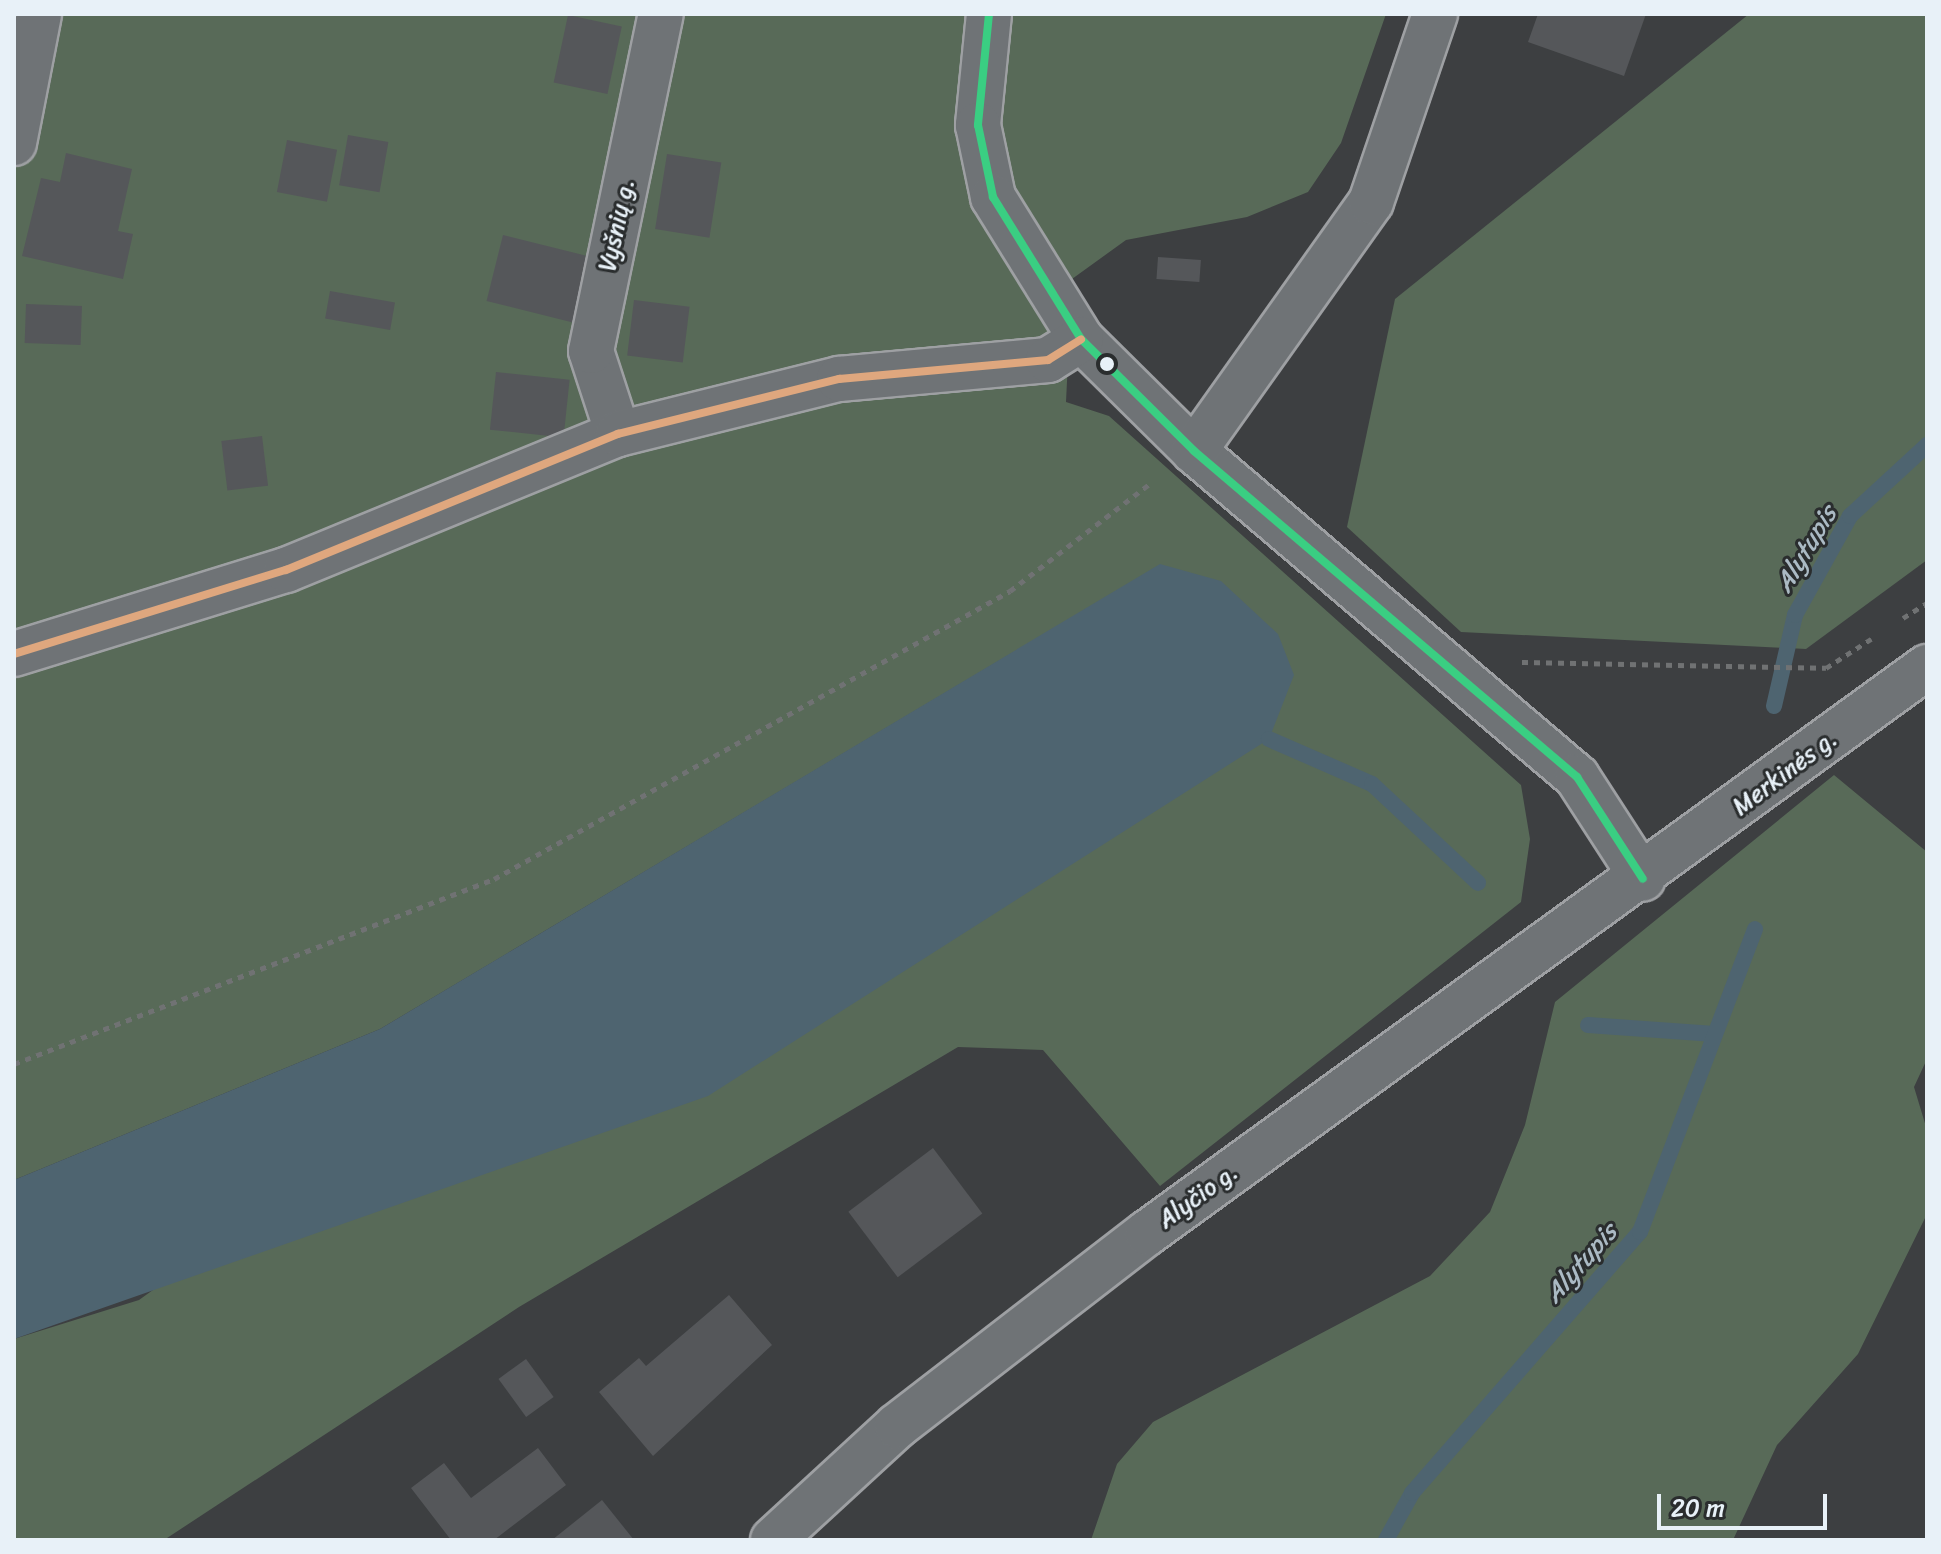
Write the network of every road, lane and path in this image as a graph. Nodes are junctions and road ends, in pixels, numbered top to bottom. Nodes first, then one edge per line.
1 (39, 14) edge
2 (661, 14) edge
3 (989, 14) edge
4 (1435, 14) edge
5 (14, 143) edge
6 (1081, 339) junction
7 (618, 434) junction
8 (1194, 451) junction
9 (14, 654) edge
10 (1441, 657) junction
11 (1927, 667) edge
12 (1826, 668) dead end
13 (1643, 879) junction
14 (14, 1064) edge
15 (773, 1540) edge

1 - 5 street
2 - 7 street, Vyšnių g.
3 - 6 street
4 - 8 street
6 - 7 street
6 - 8 street
7 - 9 street
8 - 10 street
8 - 14 path
10 - 12 path
10 - 13 street
11 - 13 street, Merkinės g.
13 - 15 street, Alyčio g.

